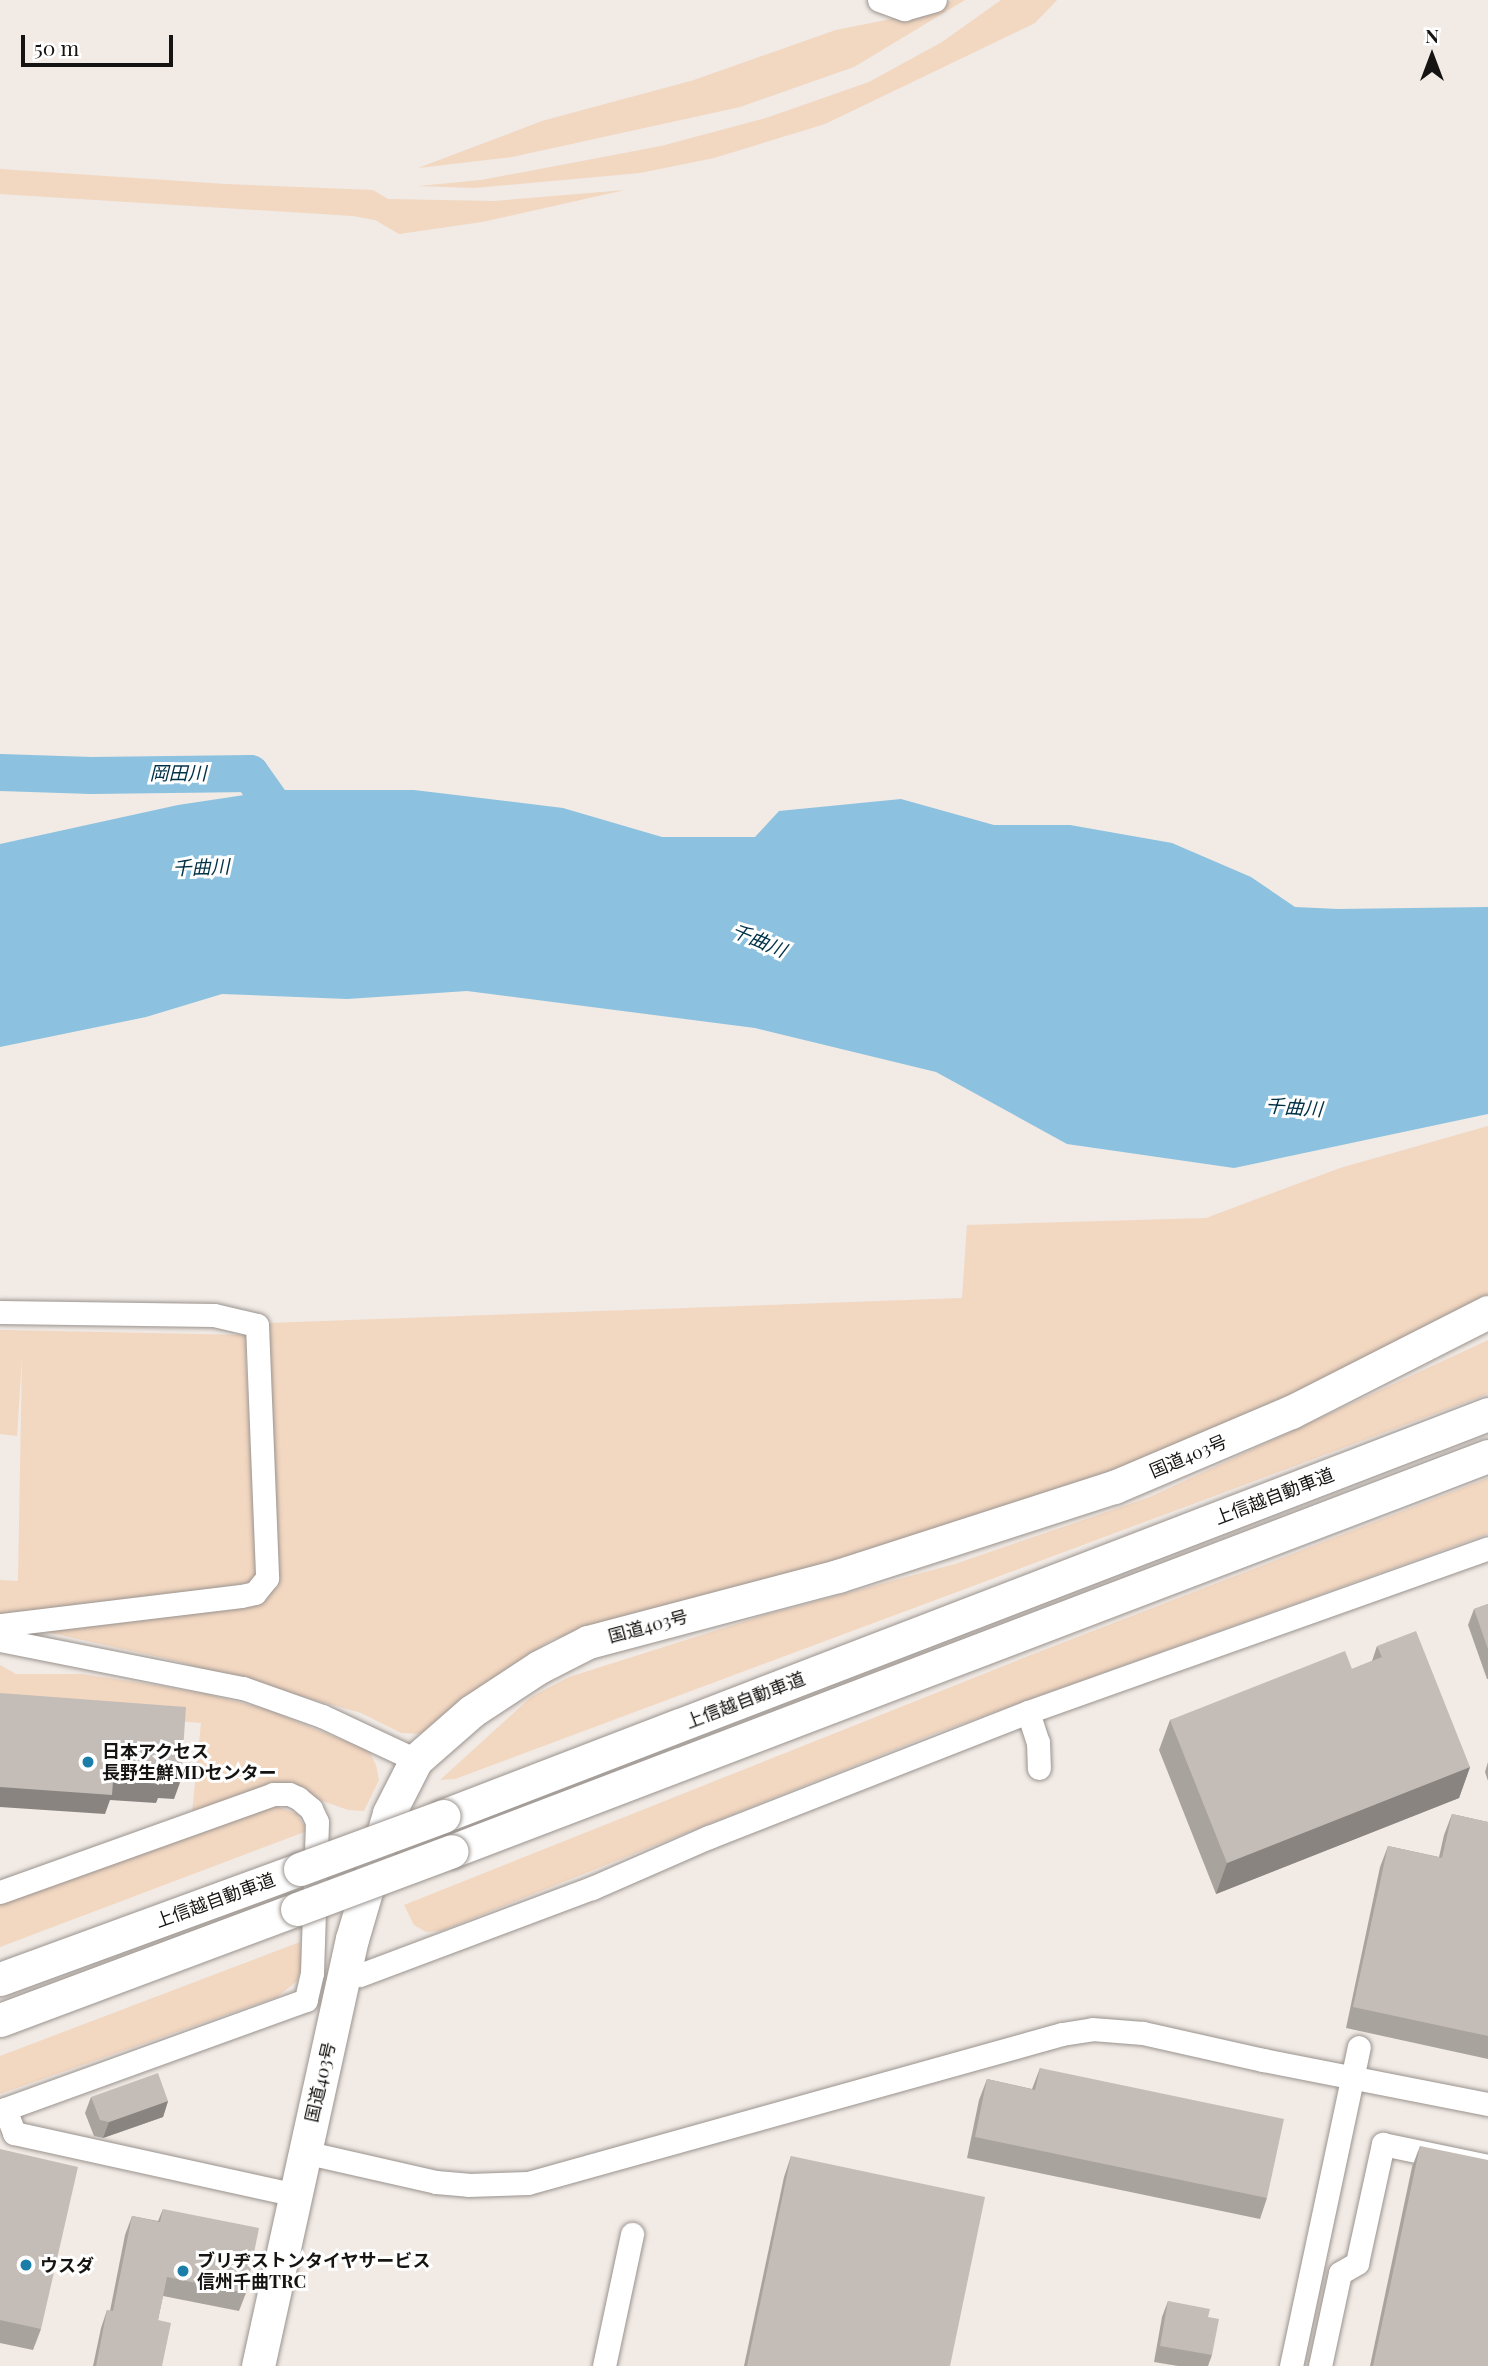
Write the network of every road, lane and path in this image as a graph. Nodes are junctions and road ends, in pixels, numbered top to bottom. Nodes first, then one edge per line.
1 (879, 0) edge
2 (935, 0) edge
3 (0, 1312) edge
4 (1488, 1312) edge
5 (1488, 1414) edge
6 (1488, 1457) edge
7 (1488, 1548) edge
8 (0, 1625) edge
9 (0, 1640) edge
10 (1028, 1712) junction
11 (416, 1760) junction
12 (1039, 1768) dead end
13 (0, 1892) edge
14 (360, 1975) dead end
15 (0, 1979) edge
16 (0, 2020) edge
17 (1359, 2047) dead end
18 (1353, 2077) junction
19 (1488, 2104) edge
20 (2, 2110) edge
21 (304, 2152) junction
22 (1488, 2166) edge
23 (295, 2195) junction
24 (632, 2234) dead end
25 (258, 2366) edge
26 (604, 2366) edge
27 (1291, 2366) edge
28 (1320, 2366) edge

1 - 2 street
3 - 8 street
4 - 11 highway, 国道403号
5 - 15 highway, 上信越自動車道, bridge
6 - 16 highway, 上信越自動車道, bridge
7 - 10 street
9 - 11 street
10 - 12 street
10 - 14 street
11 - 21 highway, 国道403号
13 - 20 street
17 - 18 street
18 - 19 street
18 - 21 street
18 - 27 street
20 - 23 street
21 - 23 highway, 国道403号
22 - 28 street
23 - 25 highway, 国道403号
24 - 26 street

